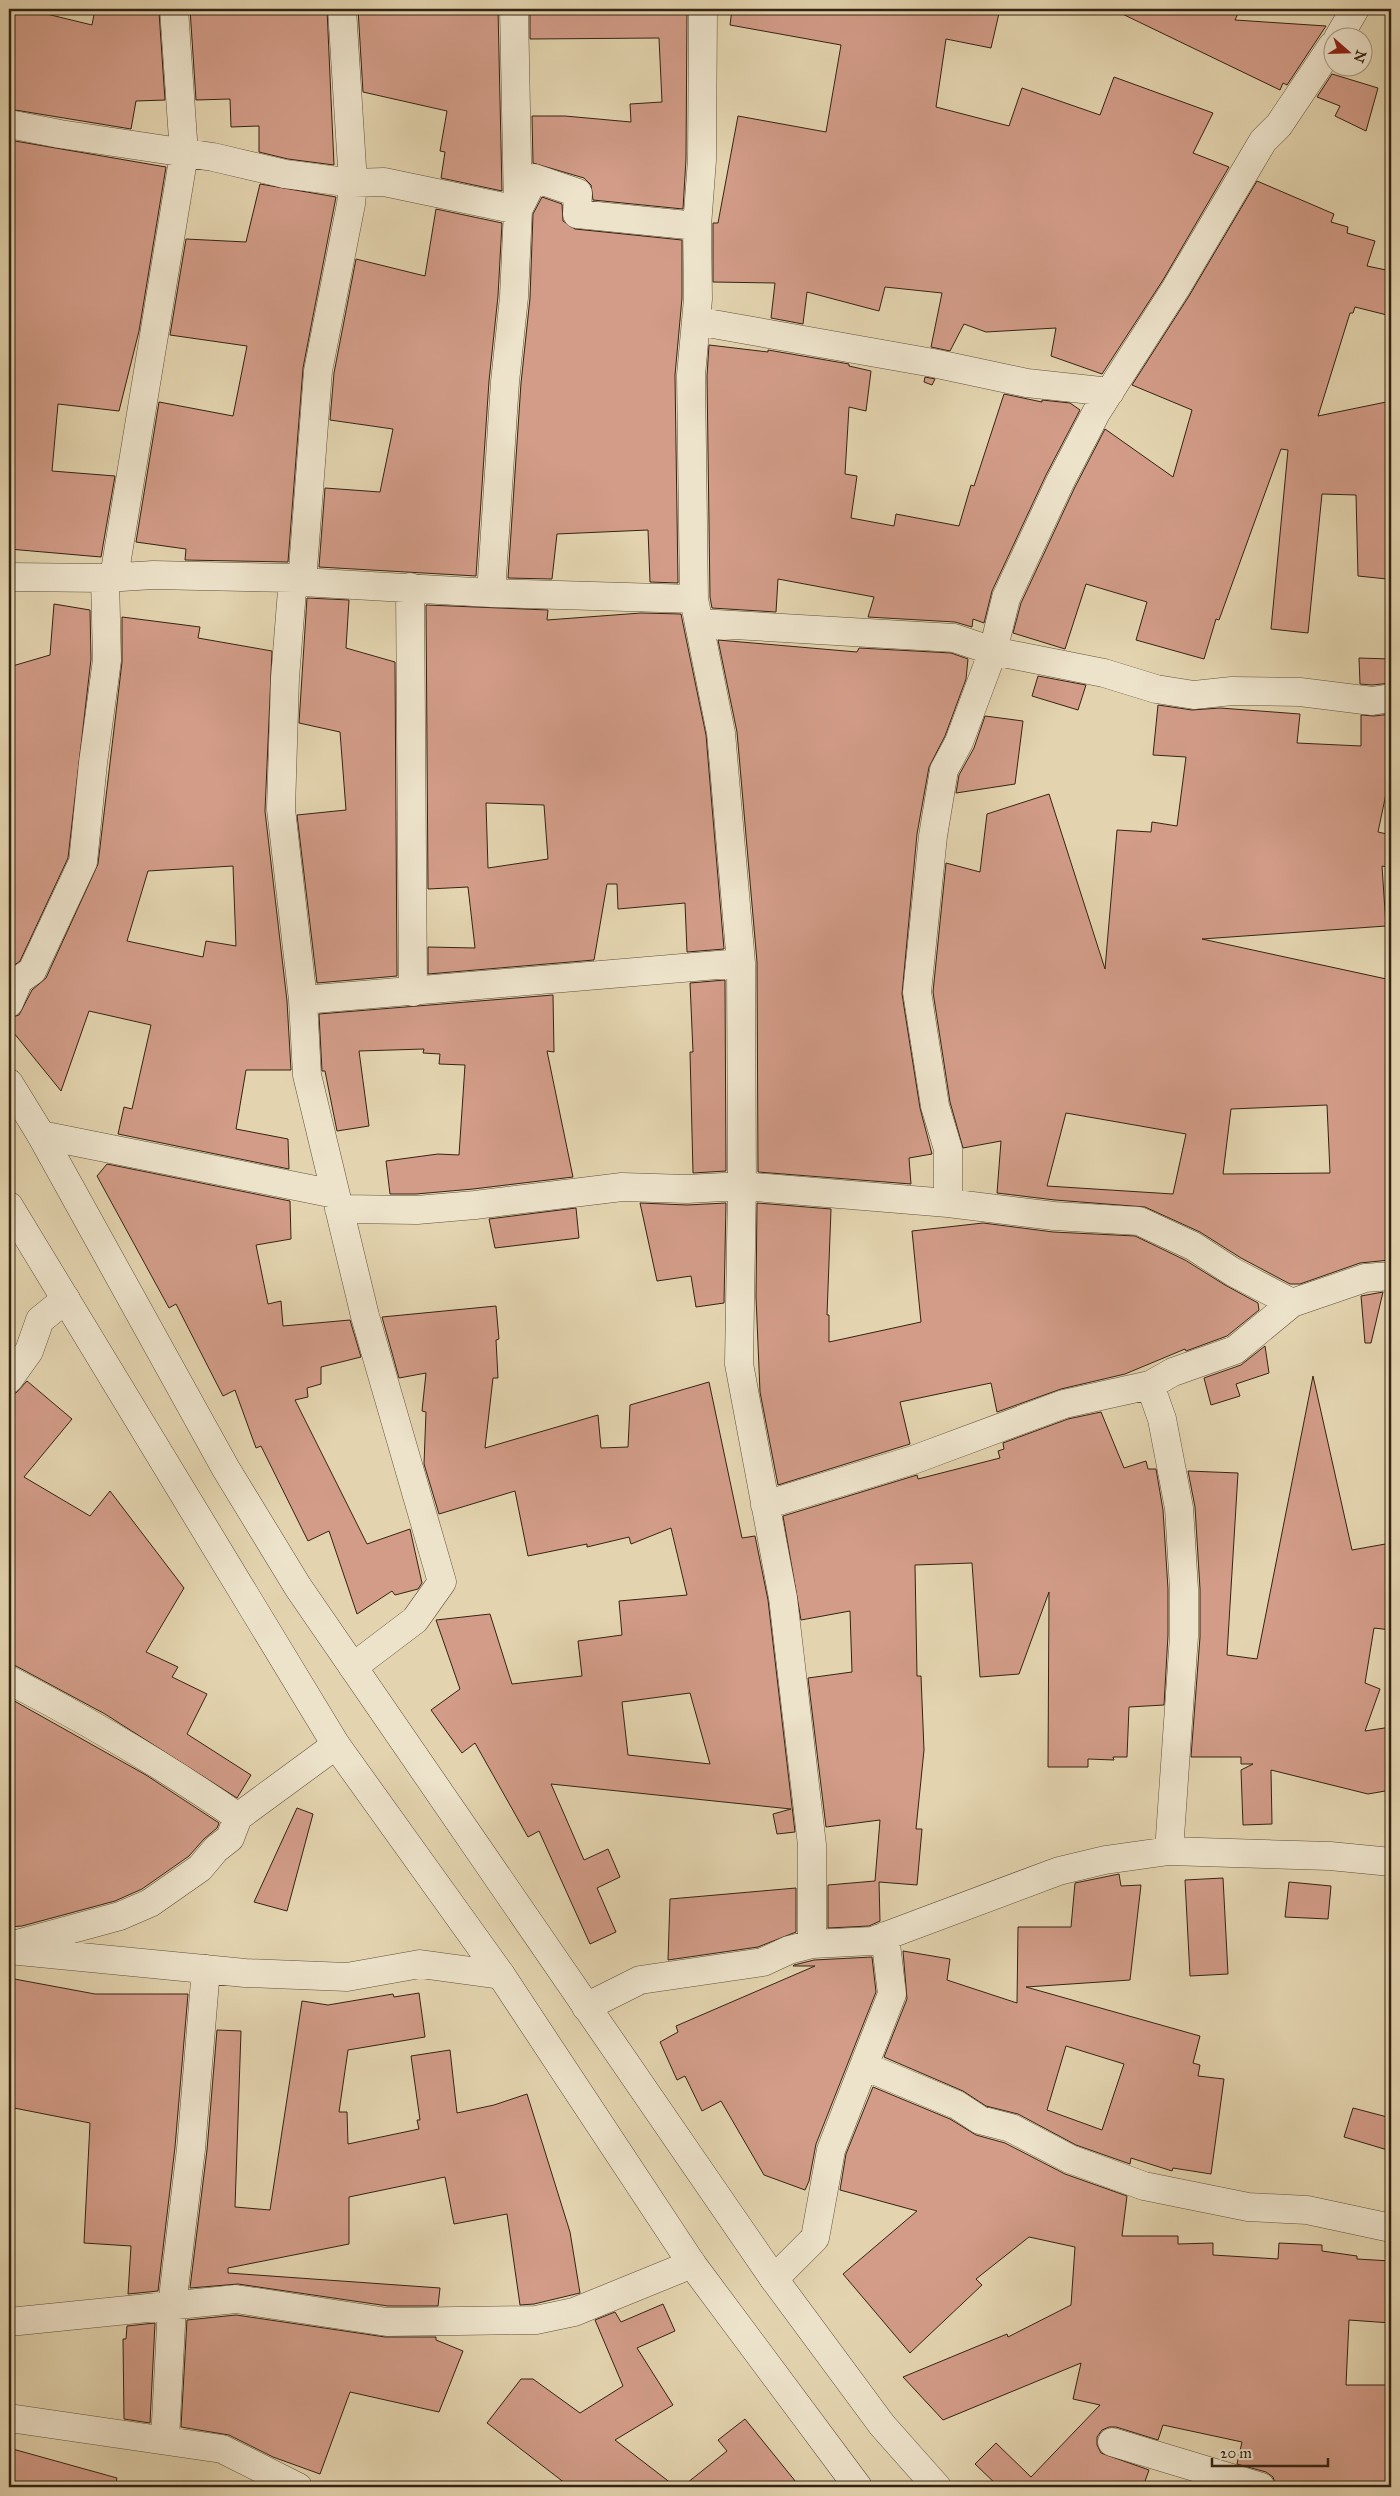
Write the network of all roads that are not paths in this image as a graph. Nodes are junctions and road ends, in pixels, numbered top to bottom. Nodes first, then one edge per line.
1 (174, 9) edge
2 (342, 9) edge
3 (514, 9) edge
4 (703, 9) edge
5 (1355, 9) edge
6 (1344, 28) edge
7 (1322, 61) edge
8 (9, 124) edge
9 (184, 154) junction
10 (353, 183) junction
11 (518, 210) junction
12 (698, 226) junction
13 (696, 321) junction
14 (1110, 392) junction
15 (9, 577) edge
16 (110, 578) junction
17 (297, 580) junction
18 (410, 587) junction
19 (491, 593) junction
20 (697, 611) junction
21 (993, 651) junction
22 (1391, 698) edge
23 (741, 963) junction
24 (413, 992) junction
25 (303, 1000) junction
26 (9, 1003) edge
27 (9, 1082) edge
28 (41, 1135) junction
29 (742, 1186) junction
30 (337, 1202) junction
31 (948, 1203) junction
32 (9, 1206) edge
33 (1391, 1276) edge
34 (66, 1299) junction
35 (1292, 1303) junction
36 (9, 1379) edge
37 (1150, 1385) junction
38 (765, 1505) junction
39 (353, 1667) junction
40 (9, 1680) edge
41 (336, 1745) junction
42 (238, 1817) junction
43 (1169, 1851) junction
44 (1391, 1862) edge
45 (885, 1936) junction
46 (812, 1944) junction
47 (9, 1948) edge
48 (206, 1969) junction
49 (501, 1974) junction
50 (586, 2008) junction
51 (864, 2066) junction
52 (1391, 2228) edge
53 (692, 2264) junction
54 (774, 2279) junction
55 (172, 2306) junction
56 (9, 2322) edge
57 (9, 2418) edge
58 (165, 2440) junction
59 (1112, 2442) dead end
60 (298, 2487) edge
61 (858, 2487) edge
62 (937, 2487) edge
63 (1261, 2487) edge

1 - 9 street
2 - 10 street
3 - 11 street
4 - 12 street
5 - 6 street
7 - 14 street
8 - 9 street
9 - 10 street
9 - 16 street
10 - 11 street
10 - 17 street
11 - 12 street
11 - 19 street
12 - 13 street
13 - 14 street
13 - 20 street
14 - 21 street
15 - 16 street
16 - 17 street
16 - 26 street
17 - 18 street
17 - 25 street
18 - 19 street
18 - 24 street
19 - 20 street
20 - 21 street
20 - 23 street
21 - 22 street
21 - 31 street
23 - 24 street
23 - 29 street
24 - 25 street
25 - 30 street
27 - 28 street
28 - 30 street
28 - 39 street
29 - 30 street
29 - 31 street
29 - 38 street
30 - 39 street
31 - 35 street
32 - 34 street
33 - 35 street
34 - 36 street
34 - 41 street
35 - 37 street
37 - 38 street
37 - 43 street
38 - 46 street
39 - 50 street
40 - 42 street
41 - 42 street
41 - 49 street
42 - 47 street
43 - 44 street
43 - 45 street
45 - 46 street
45 - 51 street
46 - 50 street
47 - 48 street
48 - 49 street
48 - 55 street
49 - 53 street
50 - 54 street
51 - 52 street
51 - 54 street
53 - 55 street
53 - 61 street
54 - 62 street
55 - 56 street
55 - 58 street
57 - 58 street
58 - 60 street
59 - 63 street

